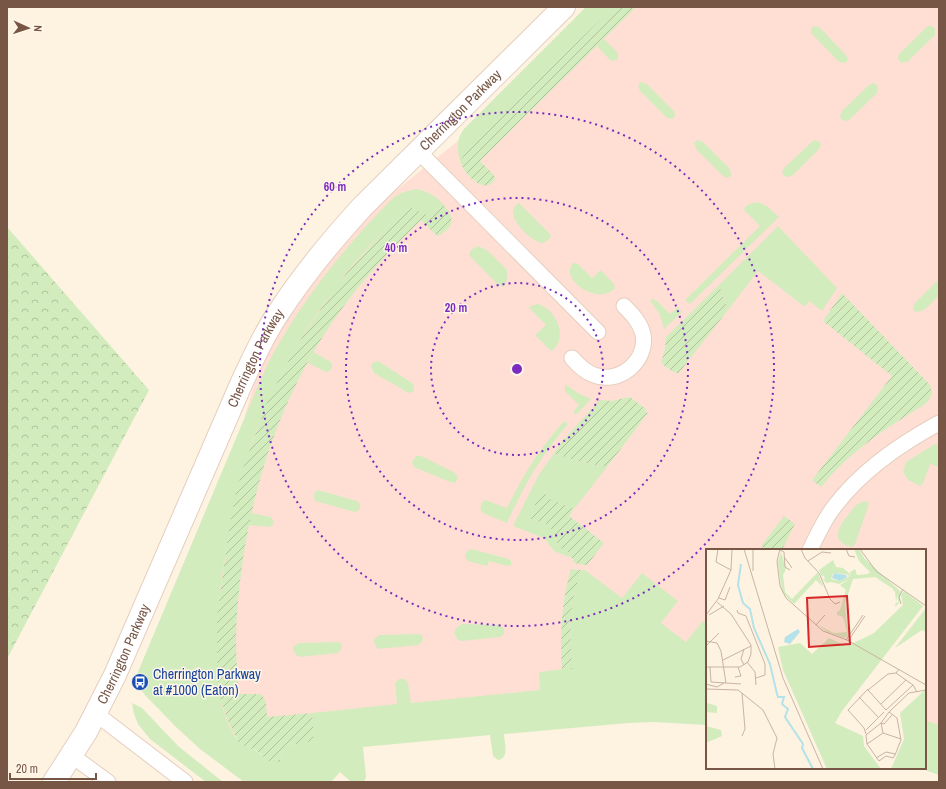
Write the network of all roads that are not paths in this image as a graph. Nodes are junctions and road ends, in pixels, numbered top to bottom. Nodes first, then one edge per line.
1 (564, 7) edge
2 (418, 151) junction
3 (624, 306) dead end
4 (598, 332) dead end
5 (572, 358) dead end
6 (939, 423) edge
7 (810, 549) edge
8 (95, 713) junction
9 (71, 755) junction
10 (54, 782) edge
11 (108, 782) edge
12 (185, 782) edge

1 - 2 street, Cherrington Parkway
2 - 4 lane
2 - 8 street, Cherrington Parkway
3 - 5 lane
6 - 7 lane
8 - 9 street, Cherrington Parkway
8 - 12 lane
9 - 10 street, Cherrington Parkway
9 - 11 lane

